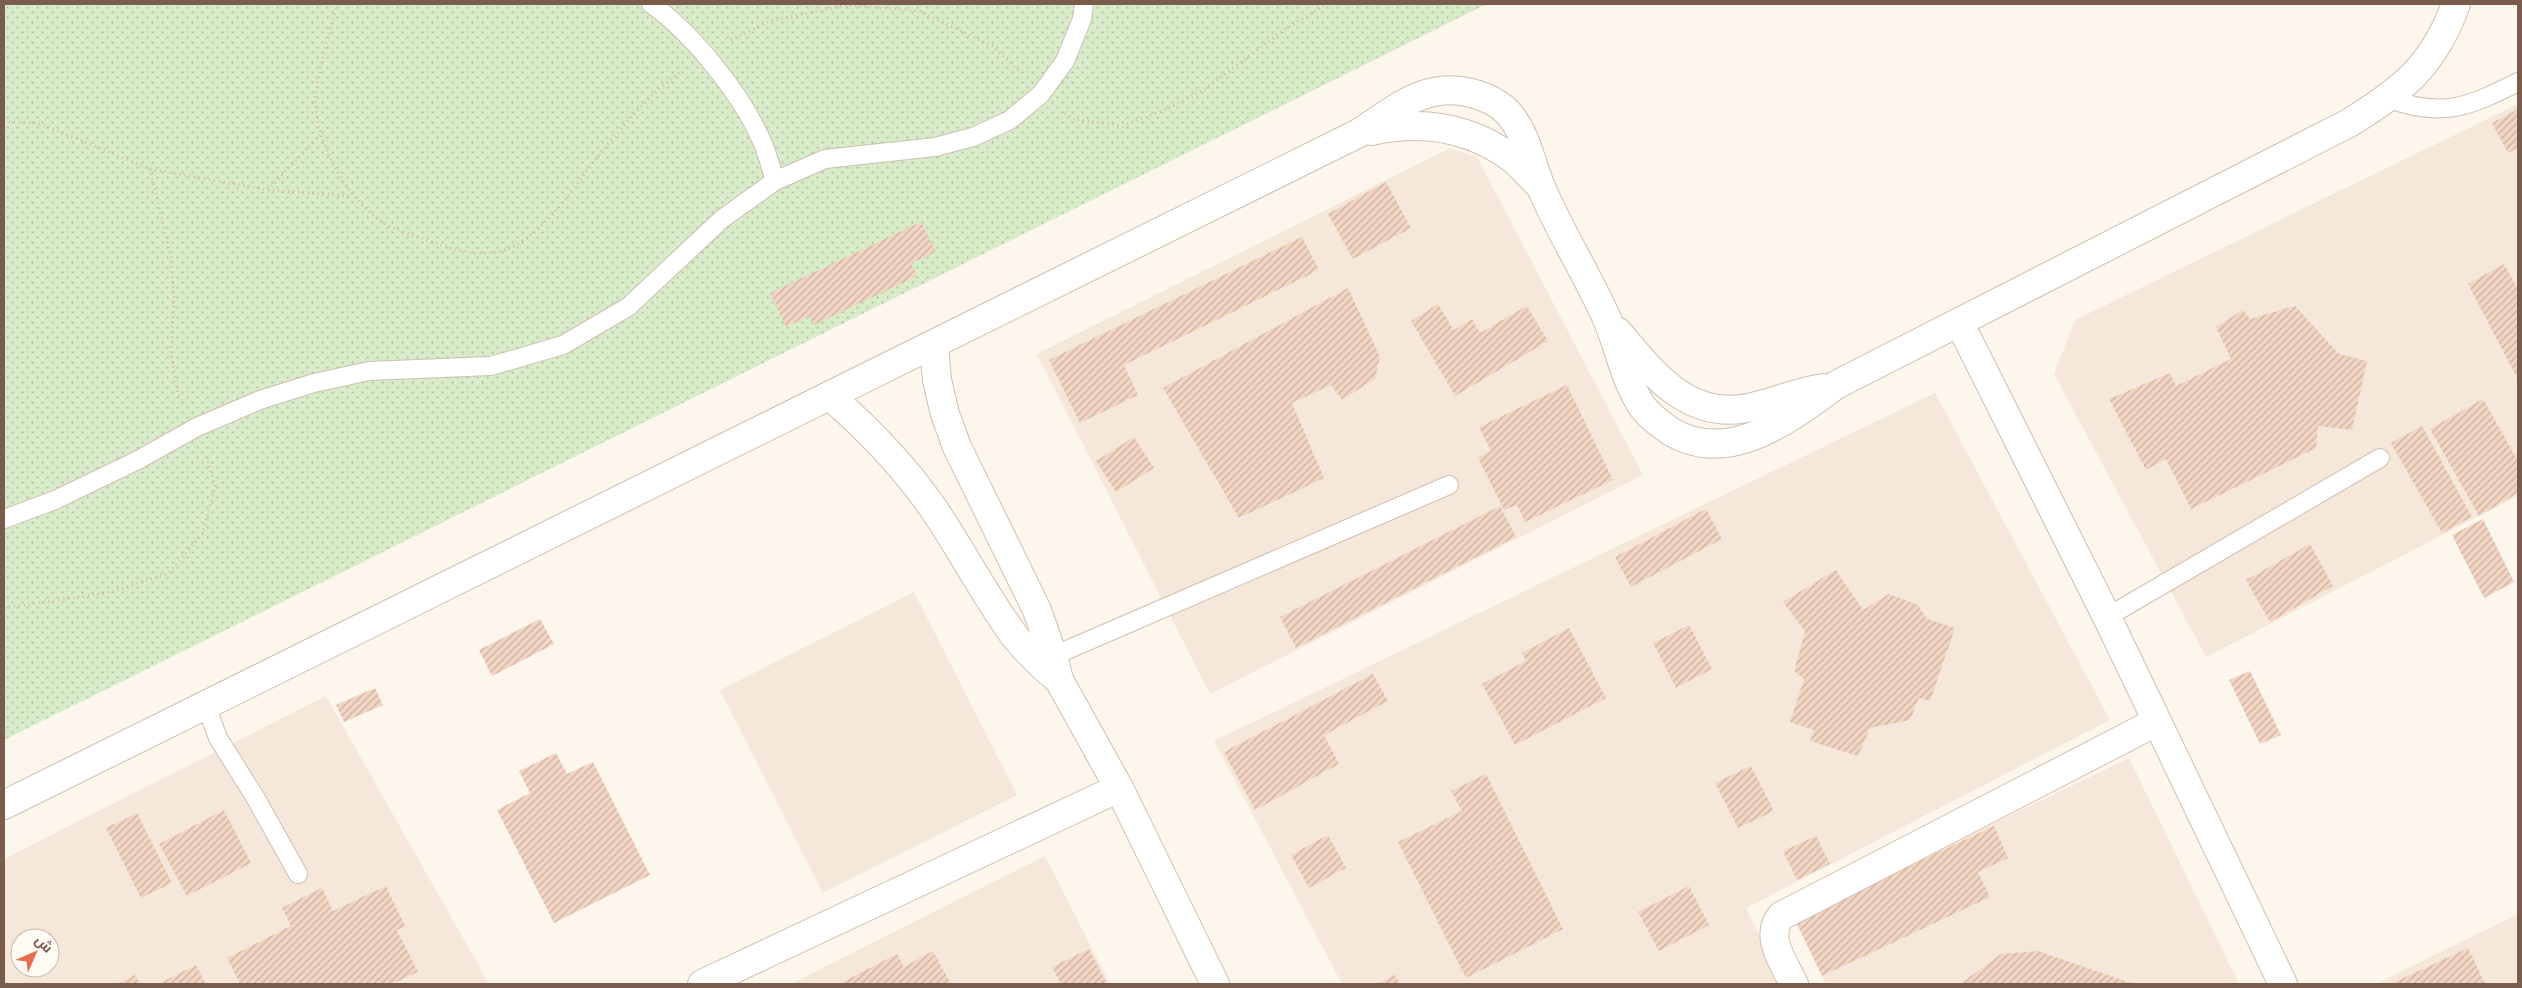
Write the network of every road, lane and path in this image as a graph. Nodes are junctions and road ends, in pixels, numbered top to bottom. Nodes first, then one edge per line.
1 (651, 4) edge
2 (1084, 4) edge
3 (2456, 4) edge
4 (2518, 82) edge
5 (2388, 99) junction
6 (4, 121) edge
7 (1360, 133) junction
8 (320, 135) dead end
9 (775, 181) junction
10 (1541, 187) junction
11 (268, 190) junction
12 (352, 196) dead end
13 (1607, 320) junction
14 (1960, 324) junction
15 (934, 345) junction
16 (1836, 385) junction
17 (830, 396) junction
18 (2380, 458) dead end
19 (1449, 485) dead end
20 (4, 519) edge
21 (2107, 617) junction
22 (1056, 668) junction
23 (206, 704) junction
24 (2156, 722) junction
25 (1119, 788) junction
26 (4, 805) edge
27 (298, 874) dead end
28 (702, 984) edge
29 (1215, 984) edge
30 (1794, 984) edge
31 (2283, 984) edge

1 - 9 lane
2 - 9 lane
3 - 5 street
4 - 5 lane
5 - 14 street
6 - 11 path
7 - 10 street
7 - 10 street
7 - 15 street
8 - 11 path
9 - 20 lane
10 - 13 street
11 - 12 path
13 - 16 street
13 - 16 street
14 - 16 street
14 - 21 street
15 - 17 street
15 - 22 street
17 - 22 street
17 - 23 street
18 - 21 lane
19 - 22 lane
21 - 24 street
22 - 25 street
23 - 26 street
23 - 27 lane
24 - 30 street
24 - 31 street
25 - 28 street
25 - 29 street

